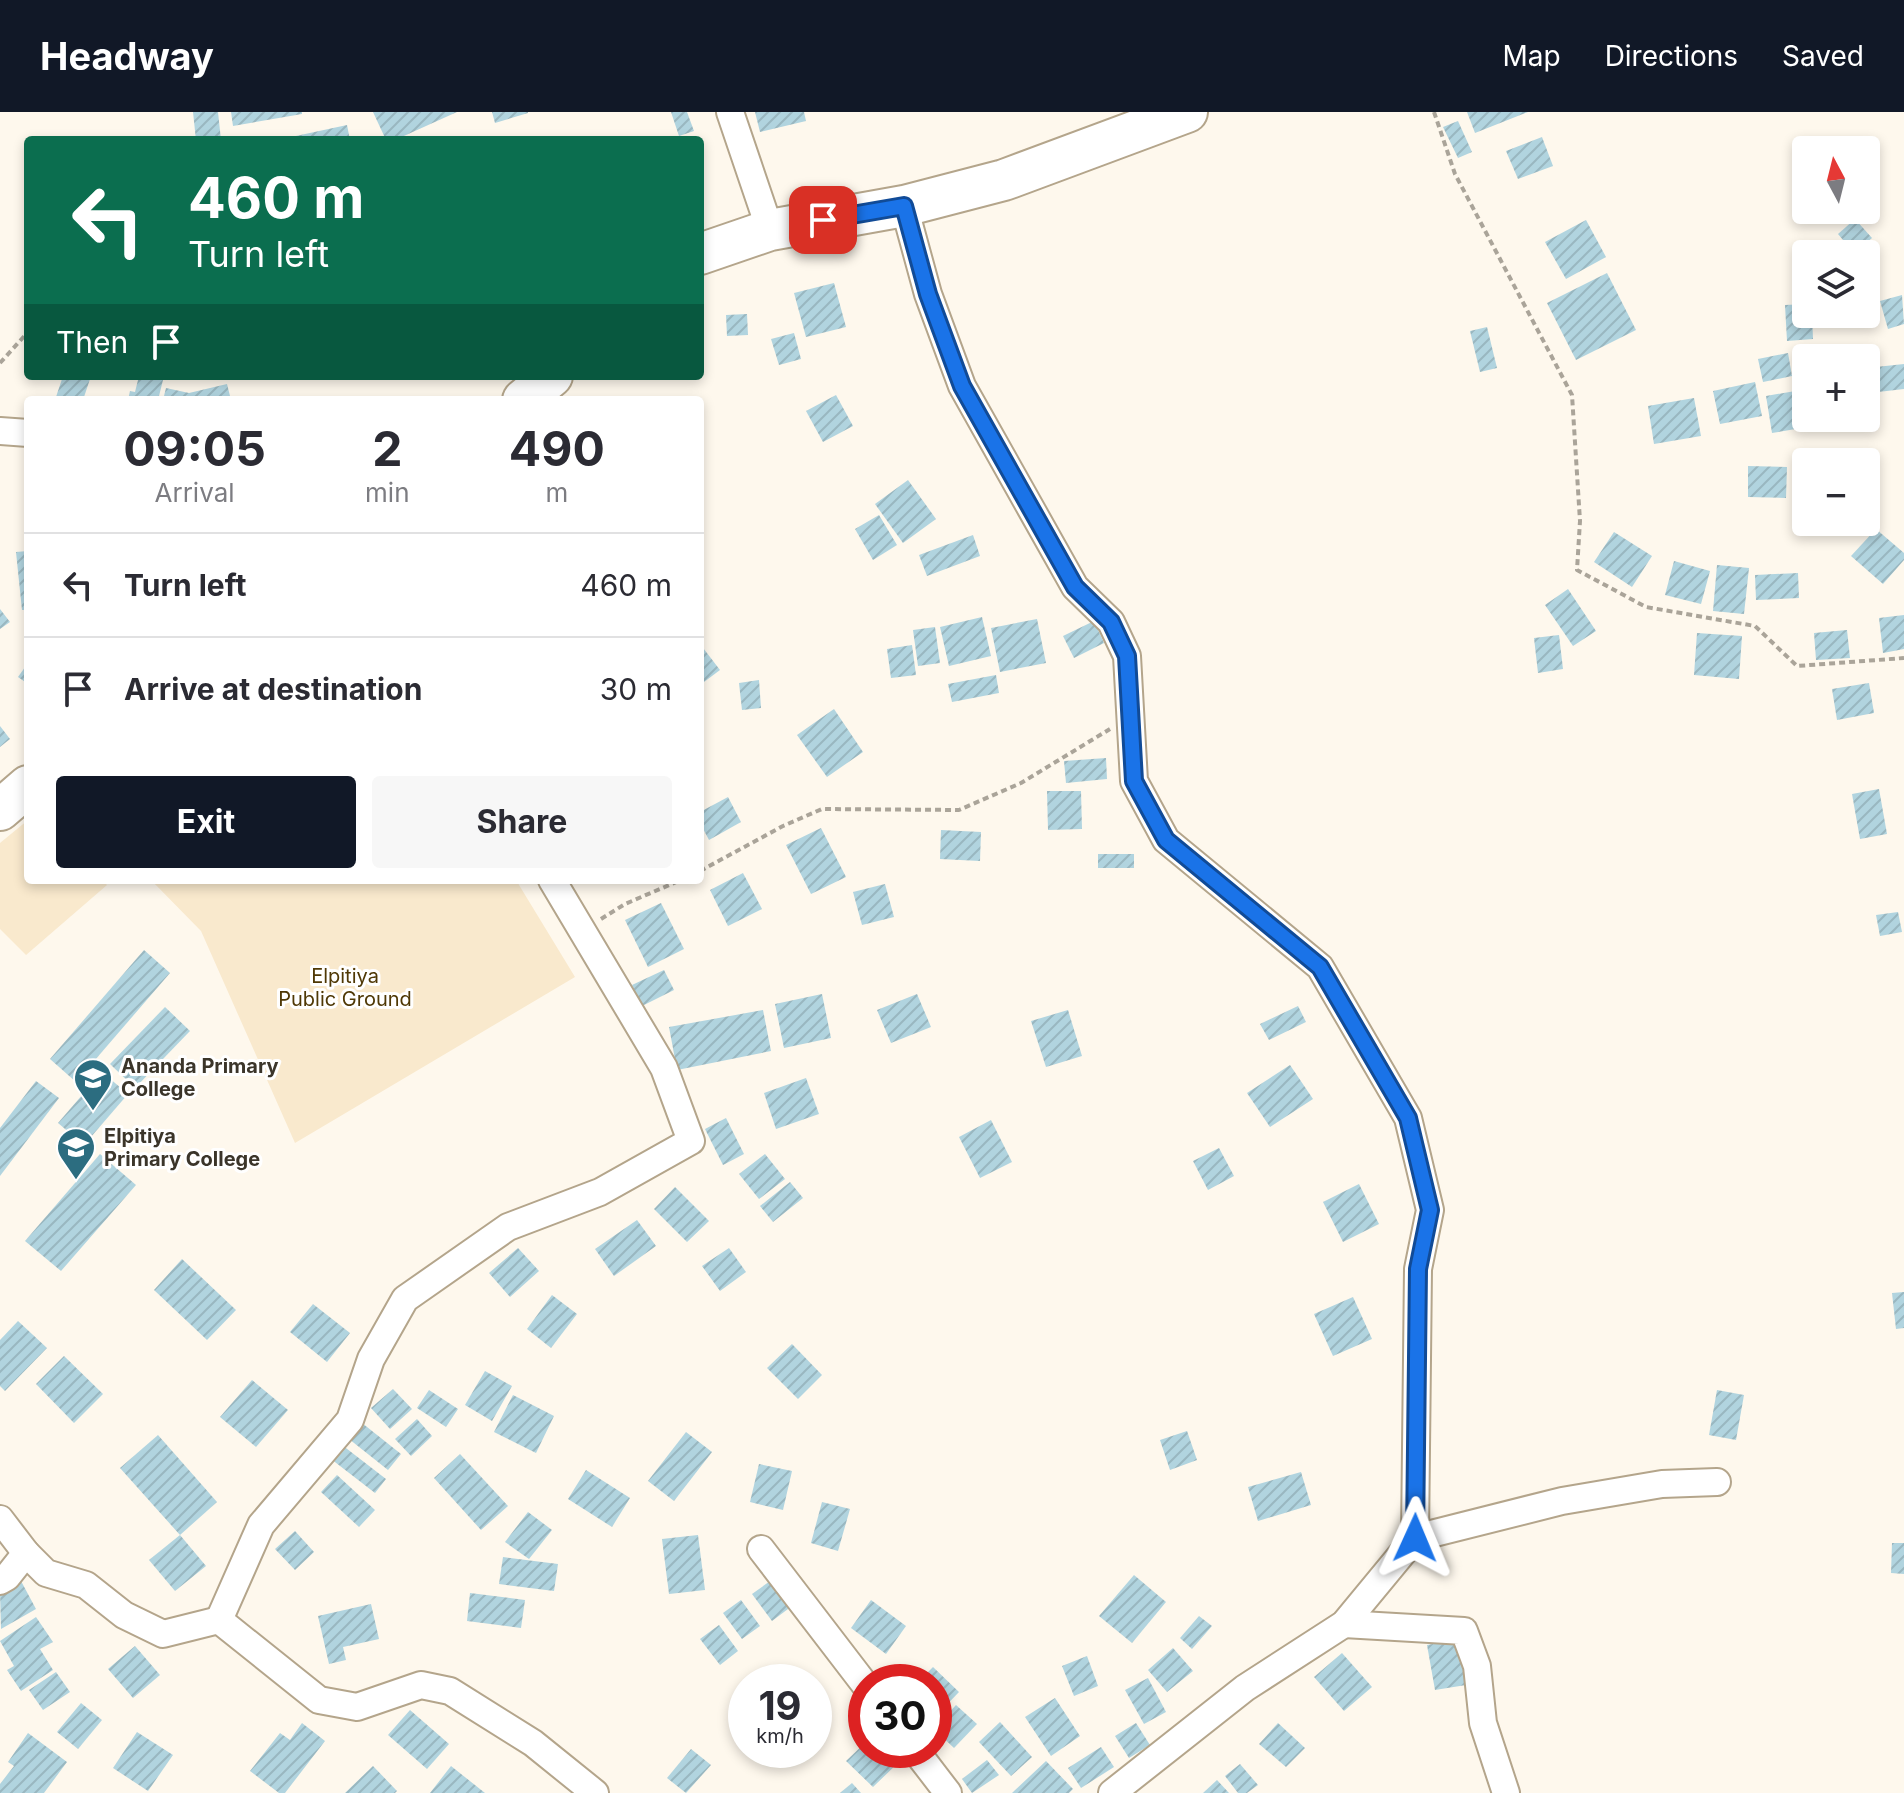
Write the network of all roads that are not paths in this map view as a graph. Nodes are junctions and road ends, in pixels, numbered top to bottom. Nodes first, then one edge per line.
1 (730, 112) edge
2 (1187, 112) edge
3 (904, 206) junction
4 (770, 230) junction
5 (704, 253) edge
6 (547, 380) edge
7 (528, 396) edge
8 (0, 431) edge
9 (24, 433) edge
10 (24, 789) edge
11 (0, 810) edge
12 (554, 884) edge
13 (1717, 1482) dead end
14 (0, 1519) edge
15 (1415, 1538) junction
16 (761, 1549) dead end
17 (26, 1553) junction
18 (0, 1581) edge
19 (219, 1620) junction
20 (1344, 1624) junction
21 (849, 1664) edge
22 (929, 1768) edge
23 (595, 1793) edge
24 (948, 1793) edge
25 (1112, 1793) edge
26 (1506, 1793) edge

1 - 4 street
2 - 3 main road
3 - 4 main road
3 - 15 street
4 - 5 main road
6 - 7 main road
8 - 9 street
10 - 11 main road
12 - 19 street
13 - 15 street
14 - 17 street
15 - 20 street
16 - 21 street
17 - 18 street
17 - 19 street
19 - 23 street
20 - 25 street
20 - 26 street
22 - 24 street

